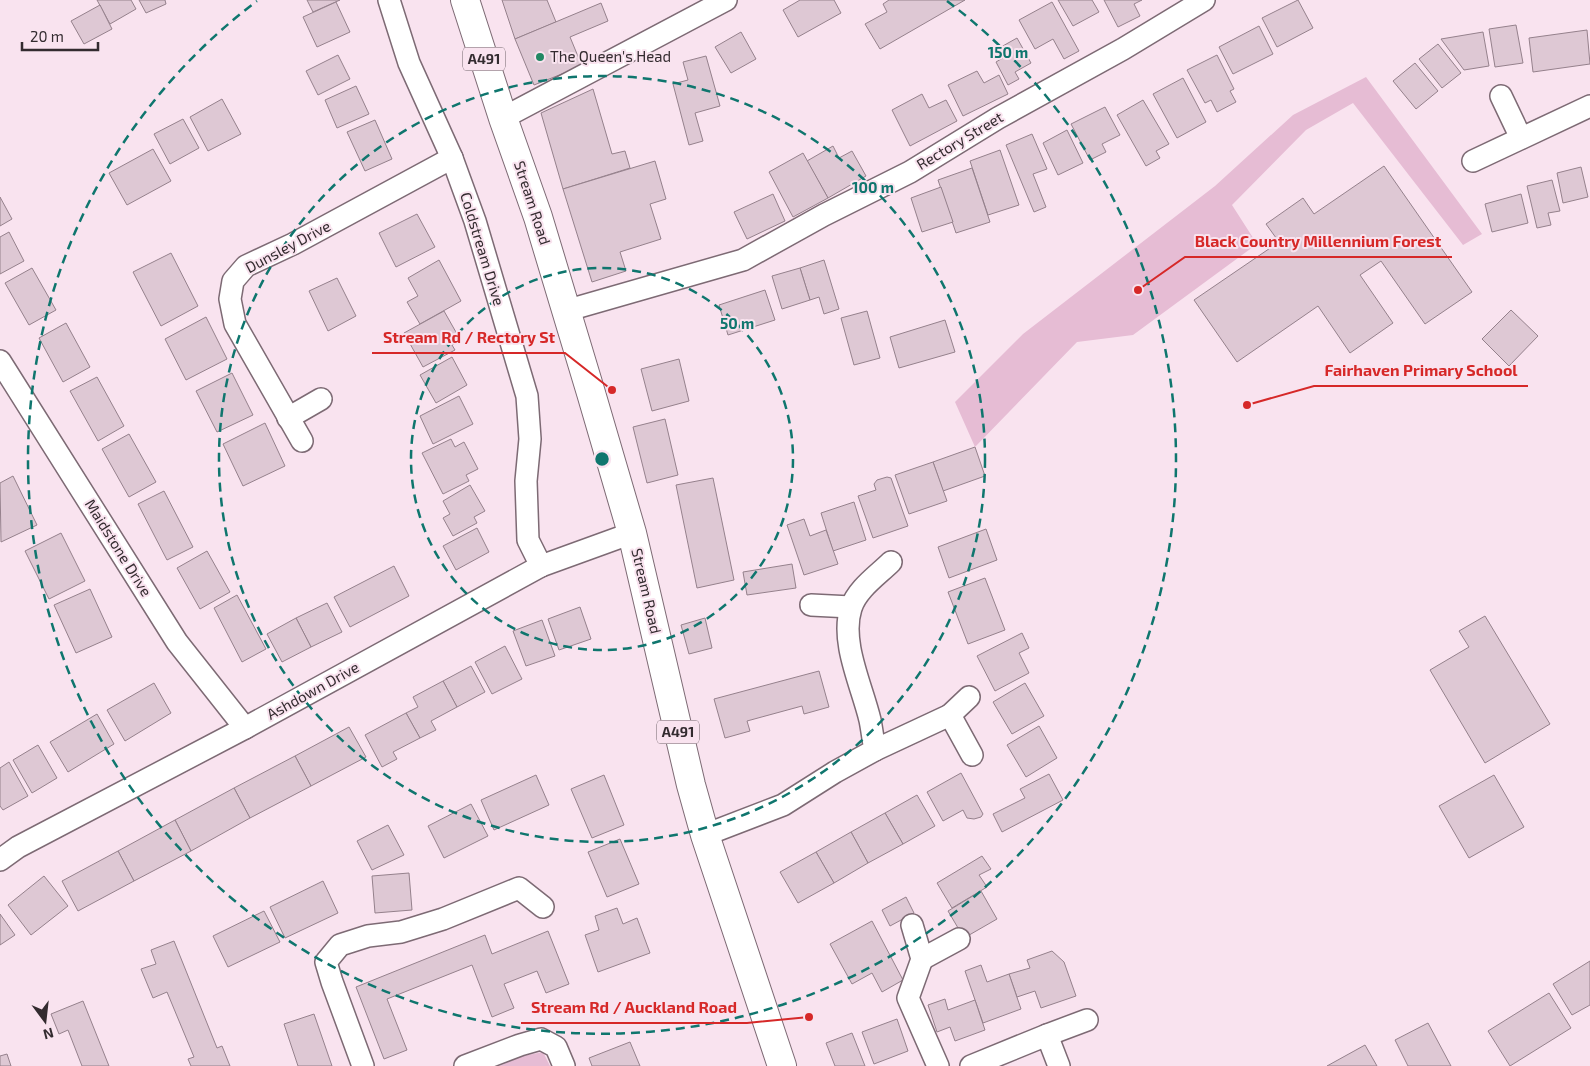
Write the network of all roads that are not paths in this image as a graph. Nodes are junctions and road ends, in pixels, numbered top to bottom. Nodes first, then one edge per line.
1 (389, 0) edge
2 (465, 0) edge
3 (725, 0) edge
4 (1204, 0) edge
5 (1501, 96) dead end
6 (1590, 106) edge
7 (503, 118) junction
8 (1521, 138) junction
9 (452, 158) junction
10 (1473, 161) dead end
11 (565, 311) junction
12 (0, 361) edge
13 (321, 399) dead end
14 (288, 418) junction
15 (302, 441) dead end
16 (632, 533) junction
17 (891, 562) dead end
18 (541, 566) junction
19 (811, 605) dead end
20 (852, 607) junction
21 (969, 697) dead end
22 (950, 715) junction
23 (245, 728) junction
24 (875, 750) junction
25 (972, 755) dead end
26 (705, 835) junction
27 (0, 860) edge
28 (542, 907) dead end
29 (912, 925) dead end
30 (959, 939) dead end
31 (922, 959) junction
32 (1087, 1020) dead end
33 (1046, 1035) junction
34 (560, 1057) edge
35 (363, 1066) edge
36 (466, 1066) edge
37 (782, 1066) edge
38 (938, 1066) edge
39 (971, 1066) edge
40 (1059, 1066) edge

1 - 9 street, Coldstream Drive
2 - 7 highway, A491
3 - 7 street
4 - 11 street, Rectory Street
5 - 8 street
6 - 8 street
7 - 11 highway, Stream Road / A491
8 - 10 street
9 - 14 street, Dunsley Drive
9 - 18 street, Coldstream Drive
11 - 16 highway, Stream Road / A491
12 - 23 street, Maidstone Drive
13 - 14 street
14 - 15 street, Dunsley Drive
16 - 18 street, Ashdown Drive
16 - 26 highway, Stream Road / A491
17 - 20 street
18 - 23 street, Ashdown Drive
19 - 20 street
20 - 24 street
21 - 22 street
22 - 24 street
22 - 25 street
23 - 27 street, Ashdown Drive
24 - 26 street
26 - 37 highway, Stream Road / A491
28 - 35 street
29 - 31 street
30 - 31 street
31 - 38 street
32 - 33 street
33 - 39 street
33 - 40 street
34 - 36 street

